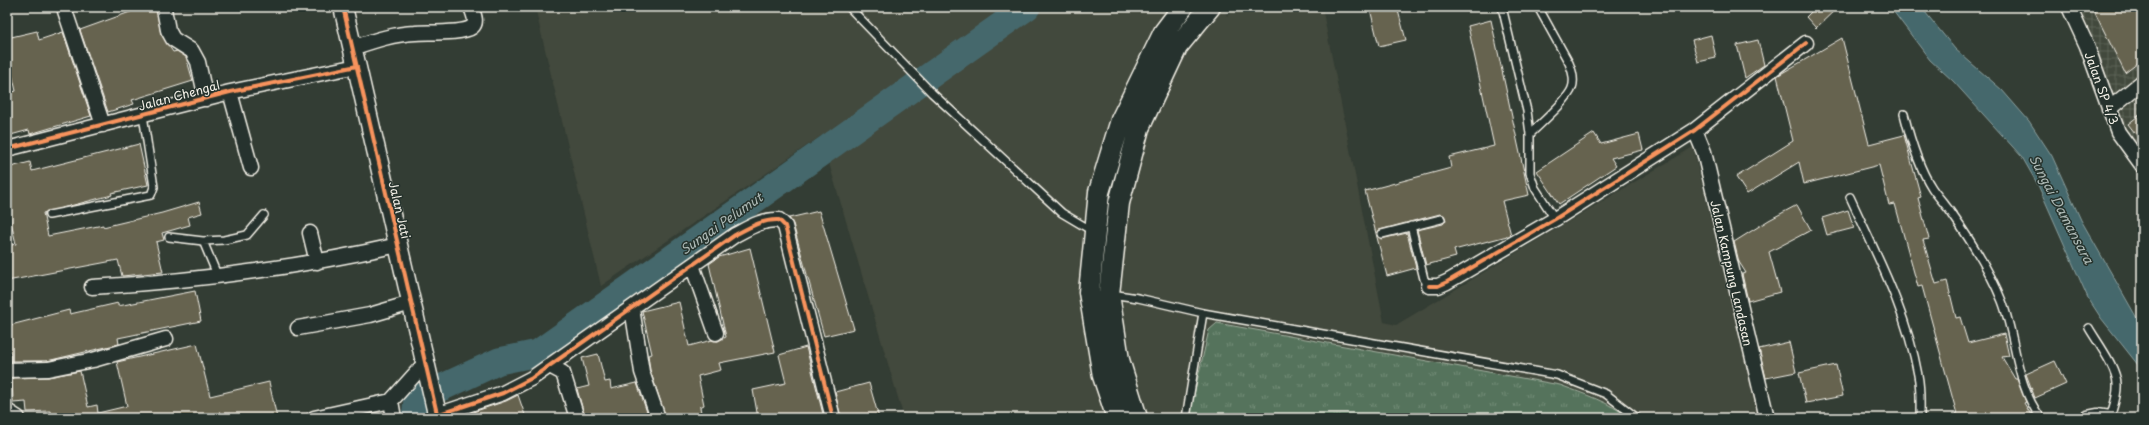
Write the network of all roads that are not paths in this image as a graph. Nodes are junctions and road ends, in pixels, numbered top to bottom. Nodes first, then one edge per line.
1 (343, 7) edge
2 (471, 7) edge
3 (849, 7) edge
4 (1183, 7) edge
5 (1210, 7) edge
6 (1502, 7) edge
7 (1538, 7) edge
8 (2070, 7) edge
9 (164, 9) dead end
10 (65, 11) dead end
11 (1806, 43) dead end
12 (352, 48) junction
13 (357, 66) junction
14 (2142, 82) edge
15 (230, 92) junction
16 (206, 98) junction
17 (2108, 109) junction
18 (1904, 114) dead end
19 (144, 115) junction
20 (103, 125) junction
21 (1695, 130) junction
22 (1530, 134) junction
23 (7, 149) edge
24 (2142, 165) edge
25 (251, 168) dead end
26 (1850, 196) dead end
27 (264, 215) dead end
28 (49, 216) dead end
29 (1441, 219) dead end
30 (1555, 219) junction
31 (1411, 226) junction
32 (310, 233) dead end
33 (1094, 233) junction
34 (1382, 234) dead end
35 (169, 237) dead end
36 (203, 241) junction
37 (398, 245) junction
38 (318, 262) junction
39 (692, 265) junction
40 (218, 276) junction
41 (1429, 286) joint
42 (92, 287) dead end
43 (1109, 294) junction
44 (412, 303) junction
45 (632, 308) junction
46 (1203, 313) junction
47 (298, 328) dead end
48 (2089, 328) dead end
49 (716, 333) dead end
50 (166, 339) dead end
51 (426, 362) junction
52 (550, 366) junction
53 (7, 370) edge
54 (390, 401) junction
55 (7, 410) edge
56 (437, 414) edge
57 (18, 418) edge
58 (314, 418) edge
59 (394, 418) edge
60 (577, 418) edge
61 (658, 418) edge
62 (833, 418) edge
63 (1117, 418) edge
64 (1137, 418) edge
65 (1186, 418) edge
66 (1638, 418) edge
67 (1767, 418) edge
68 (1920, 418) edge
69 (2041, 418) edge
70 (2087, 418) edge
71 (2110, 418) edge

1 - 12 street, Jalan Jati
2 - 12 street
3 - 33 lane
4 - 33 main road
5 - 43 main road
6 - 22 lane
7 - 22 lane
8 - 17 street, Jalan SP 4/3
9 - 16 street
10 - 20 street
11 - 21 street
12 - 13 street, Jalan Jati
13 - 15 street, Jalan Chengal
13 - 37 street, Jalan Jati
14 - 17 street
15 - 16 street, Jalan Chengal
15 - 25 street
16 - 19 street, Jalan Chengal
17 - 24 street, Jalan SP 4/3
18 - 69 lane
19 - 20 street, Jalan Chengal
19 - 28 lane
20 - 23 street, Jalan Chengal
21 - 30 street
21 - 67 street, Jalan Kampung Landasan
22 - 30 lane
26 - 68 lane
27 - 36 lane
29 - 31 lane
30 - 41 street
31 - 34 lane
31 - 41 lane
32 - 38 street
33 - 63 main road
35 - 36 lane
36 - 40 lane
37 - 38 street
37 - 44 street, Jalan Jati
38 - 40 street
39 - 45 street
39 - 49 street
39 - 62 street
40 - 42 street
43 - 46 lane
43 - 64 main road
44 - 47 street
44 - 51 street, Jalan Jati
45 - 52 street
45 - 61 street
46 - 65 lane
46 - 66 lane
48 - 71 lane
50 - 53 street
51 - 54 street
51 - 56 street, Jalan Jati
52 - 56 street
52 - 60 street
54 - 58 street
54 - 59 street
55 - 57 street
70 - 71 street

